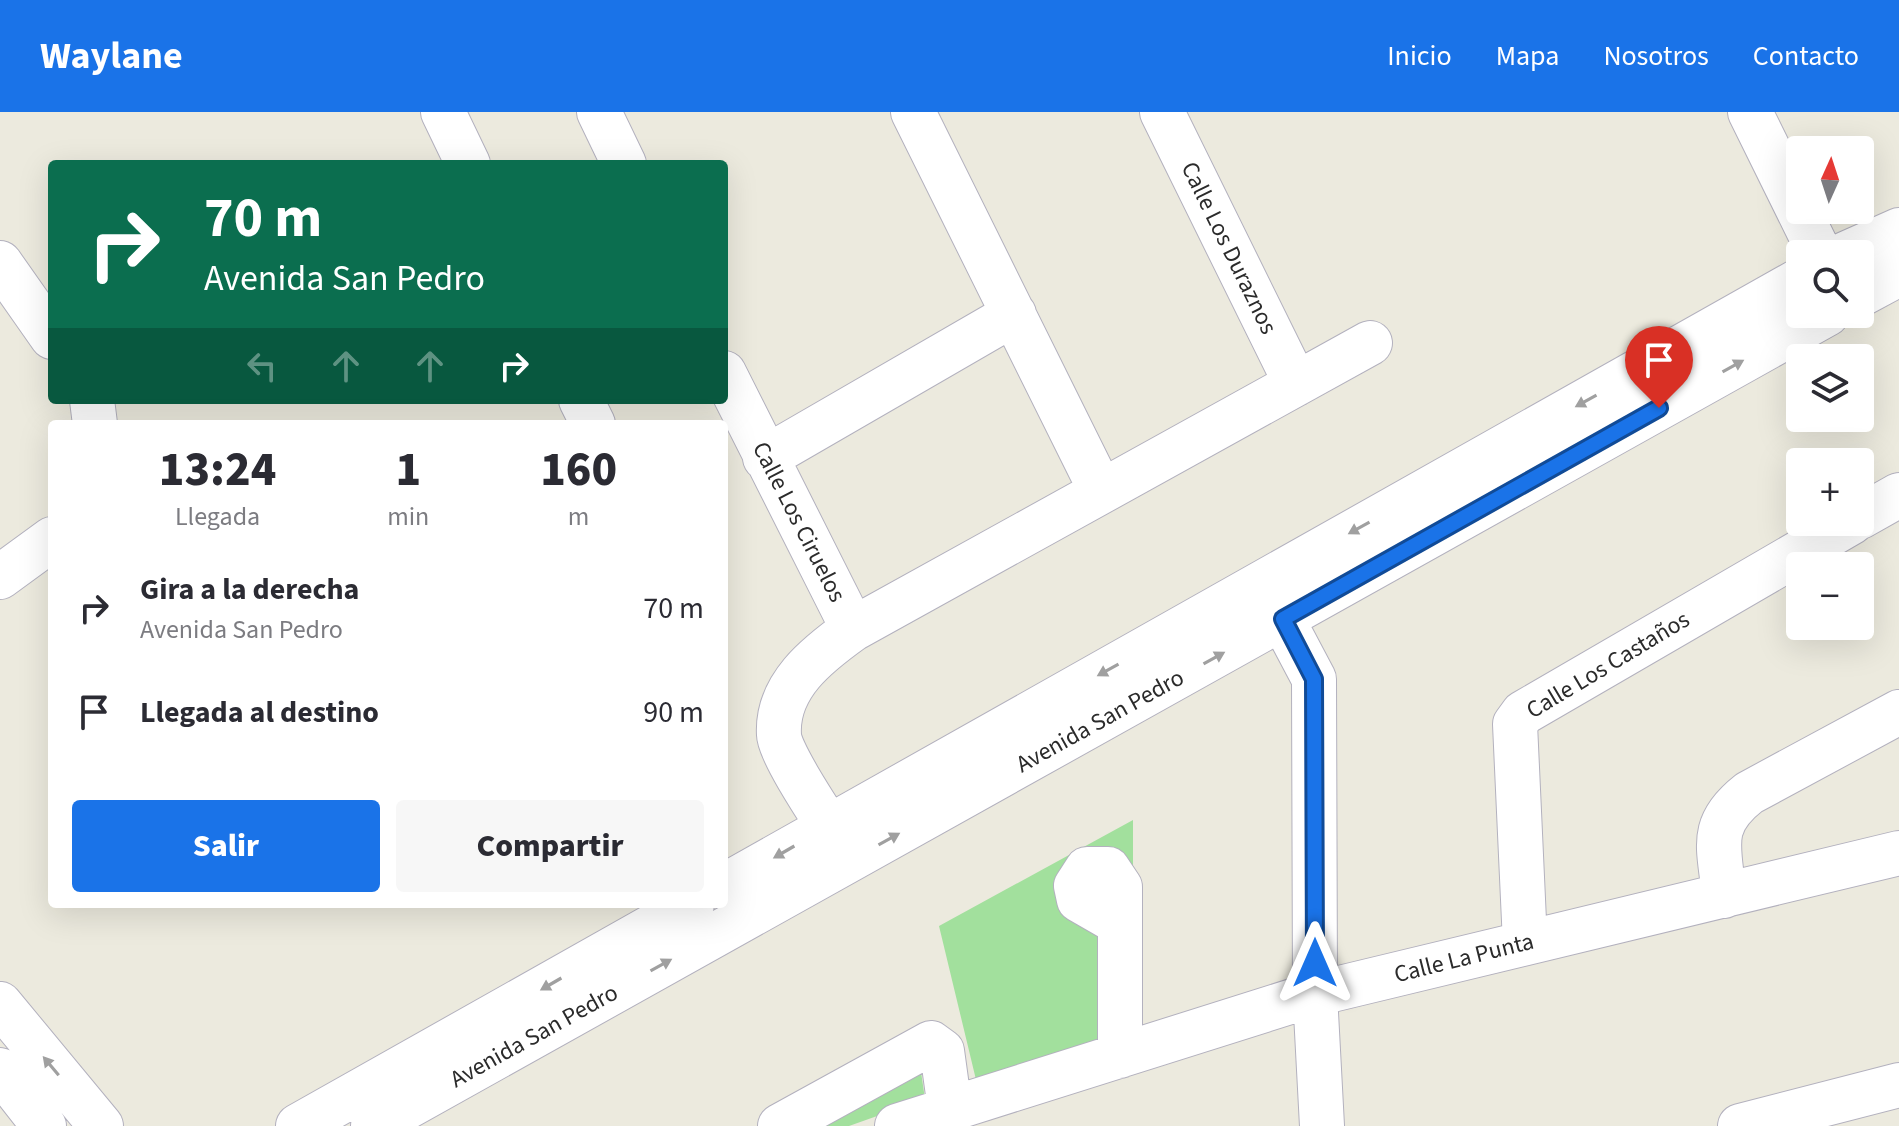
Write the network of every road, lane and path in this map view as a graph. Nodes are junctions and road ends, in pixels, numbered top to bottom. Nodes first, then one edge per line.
1 (443, 112) edge
2 (599, 112) edge
3 (913, 112) edge
4 (1162, 112) edge
5 (1750, 112) edge
6 (466, 160) edge
7 (622, 160) edge
8 (1813, 240) edge
9 (0, 263) edge
10 (1786, 289) edge
11 (1014, 314) junction
12 (1800, 328) edge
13 (48, 331) edge
14 (1370, 343) dead end
15 (728, 381) edge
16 (1296, 384) junction
17 (765, 458) junction
18 (1101, 491) junction
19 (1899, 495) edge
20 (1874, 509) edge
21 (1828, 536) edge
22 (48, 542) edge
23 (0, 577) edge
24 (1273, 601) junction
25 (853, 629) junction
26 (1899, 712) edge
27 (829, 827) junction
28 (1899, 853) edge
29 (728, 884) edge
30 (1724, 896) junction
31 (685, 908) edge
32 (1119, 923) dead end
33 (1525, 943) junction
34 (1315, 994) junction
35 (0, 1004) edge
36 (1120, 1056) junction
37 (0, 1070) edge
38 (1899, 1085) edge
39 (950, 1109) junction
40 (316, 1116) edge
41 (38, 1122) edge
42 (1756, 1124) edge
43 (101, 1126) edge
44 (375, 1126) edge
45 (780, 1126) edge
46 (897, 1126) edge
47 (1322, 1126) edge

1 - 6 street
2 - 7 street
3 - 11 street
4 - 16 street, Calle Los Duraznos
5 - 8 street
9 - 13 street
10 -> 24 street, Avenida San Pedro
11 - 17 street
11 - 18 street
24 -> 12 street, Avenida San Pedro
14 - 16 street
15 - 17 street, Calle Los Ciruelos
16 - 18 street
17 - 25 street, Calle Los Ciruelos
18 - 25 street
19 - 20 street
21 - 33 street, Calle Los Castaños
22 - 23 street
24 -> 27 street, Avenida San Pedro
24 - 34 street
44 -> 24 street, Avenida San Pedro
25 - 27 street
26 - 30 street
27 -> 29 street, Avenida San Pedro
28 - 30 street, Calle La Punta
30 - 33 street, Calle La Punta
31 -> 40 street, Avenida San Pedro
32 - 36 street
33 - 34 street, Calle La Punta
34 - 36 street, Calle La Punta
34 - 47 street
43 -> 35 street
36 - 39 street, Calle La Punta
37 - 41 street
38 - 42 street
39 - 45 street
39 - 46 street, Calle La Punta
40 - 44 street

